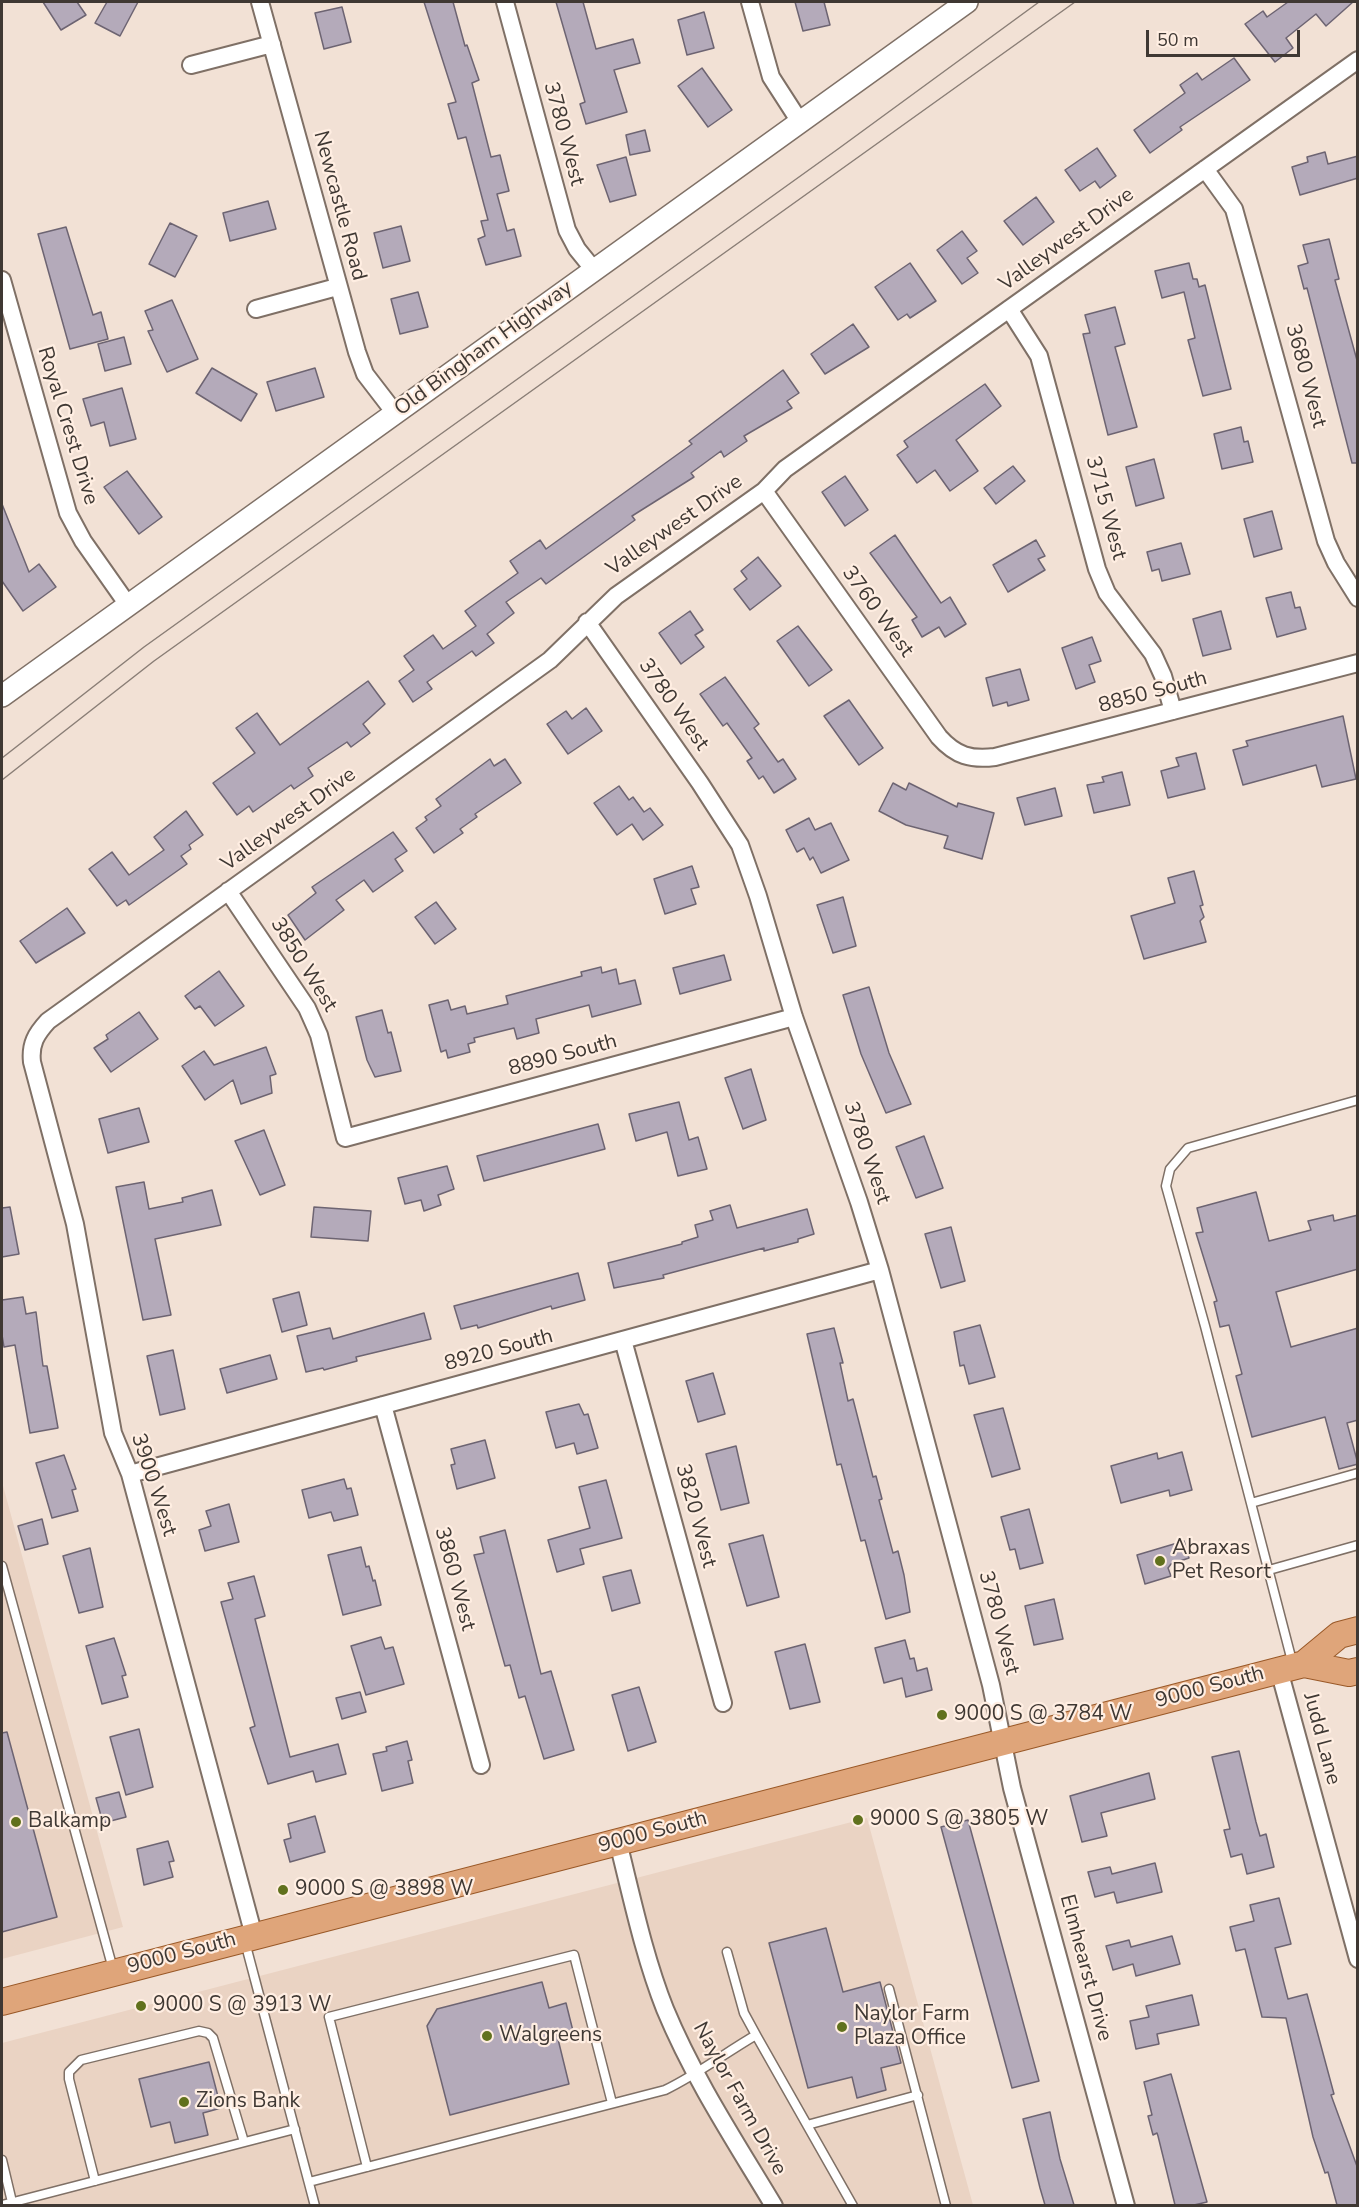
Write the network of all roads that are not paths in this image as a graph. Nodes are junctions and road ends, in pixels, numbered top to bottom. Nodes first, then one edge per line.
1 (260, 2) edge
2 (505, 2) edge
3 (750, 2) edge
4 (967, 2) edge
5 (272, 44) junction
6 (1358, 60) edge
7 (191, 65) dead end
8 (800, 122) junction
9 (1205, 169) junction
10 (594, 270) junction
11 (2, 280) edge
12 (337, 287) junction
13 (256, 309) dead end
14 (1009, 309) junction
15 (395, 413) junction
16 (764, 491) junction
17 (1358, 598) edge
18 (128, 605) junction
19 (587, 622) junction
20 (1358, 663) edge
21 (2, 696) edge
22 (1173, 711) junction
23 (959, 754) joint
24 (228, 891) junction
25 (794, 1017) junction
26 (32, 1043) joint
27 (1358, 1100) edge
28 (345, 1138) joint
29 (880, 1270) junction
30 (623, 1340) junction
31 (383, 1405) junction
32 (1358, 1473) edge
33 (130, 1474) junction
34 (1251, 1503) junction
35 (1358, 1545) edge
36 (2, 1566) edge
37 (1269, 1570) junction
38 (1358, 1630) edge
39 (1292, 1667) junction
40 (1358, 1671) edge
41 (723, 1703) dead end
42 (1003, 1742) junction
43 (481, 1765) dead end
44 (618, 1842) junction
45 (249, 1937) junction
46 (727, 1952) dead end
47 (1358, 1959) edge
48 (114, 1972) junction
49 (889, 1989) dead end
50 (2, 2002) edge
51 (756, 2035) junction
52 (696, 2076) junction
53 (918, 2095) junction
54 (612, 2103) junction
55 (807, 2125) junction
56 (294, 2128) junction
57 (244, 2142) junction
58 (2, 2160) edge
59 (367, 2167) junction
60 (95, 2181) junction
61 (309, 2182) junction
62 (12, 2202) junction
63 (2, 2205) edge
64 (315, 2205) edge
65 (774, 2205) edge
66 (853, 2205) edge
67 (946, 2205) edge
68 (1126, 2205) edge

1 - 5 street, Newcastle Road
2 - 10 street, 3780 West
3 - 8 street
4 - 8 street, Old Bingham Highway
5 - 7 street
5 - 12 street, Newcastle Road
6 - 9 street, Valleywest Drive
8 - 10 street, Old Bingham Highway
9 - 14 street, Valleywest Drive
9 - 17 street, 3680 West
10 - 15 street, Old Bingham Highway
11 - 18 street, Royal Crest Drive
12 - 13 street
12 - 15 street, Newcastle Road
14 - 16 street, Valleywest Drive
14 - 22 street, 3715 West
15 - 18 street, Old Bingham Highway
16 - 19 street, Valleywest Drive
16 - 23 street, 3760 West
18 - 21 street, Old Bingham Highway
19 - 24 street, Valleywest Drive
19 - 25 street, 3780 West
20 - 22 street, 8850 South
22 - 23 street, 8850 South
24 - 26 street, Valleywest Drive
24 - 28 street, 3850 West
25 - 28 street, 8890 South
25 - 29 street, 3780 West
26 - 33 street, 3900 West
27 - 34 lane
29 - 30 street, 8920 South
29 - 42 street, 3780 West
30 - 31 street, 8920 South
30 - 41 street, 3820 West
31 - 33 street, 8920 South
31 - 43 street, 3860 West
32 - 34 lane
33 - 45 street, 3900 West
34 - 37 lane
35 - 37 lane
36 - 48 lane
37 - 39 lane
38 - 39 main road, 9000 South
39 - 40 main road, 9000 South
39 - 42 main road, 9000 South
39 - 47 street, Judd Lane
42 - 44 main road, 9000 South
42 - 68 street, Elmhearst Drive
44 - 45 main road, 9000 South
44 - 52 street, Naylor Farm Drive
45 - 48 main road, 9000 South
45 - 56 lane
46 - 51 lane
48 - 50 main road, 9000 South
49 - 53 lane
51 - 52 lane
51 - 55 lane
52 - 54 lane
52 - 65 street, Naylor Farm Drive
53 - 55 lane
53 - 67 lane
54 - 59 lane
54 - 59 lane
55 - 66 lane
56 - 57 lane
56 - 61 lane
57 - 60 lane
57 - 60 lane
58 - 62 lane
59 - 61 lane
60 - 62 lane
61 - 64 lane
62 - 63 lane

